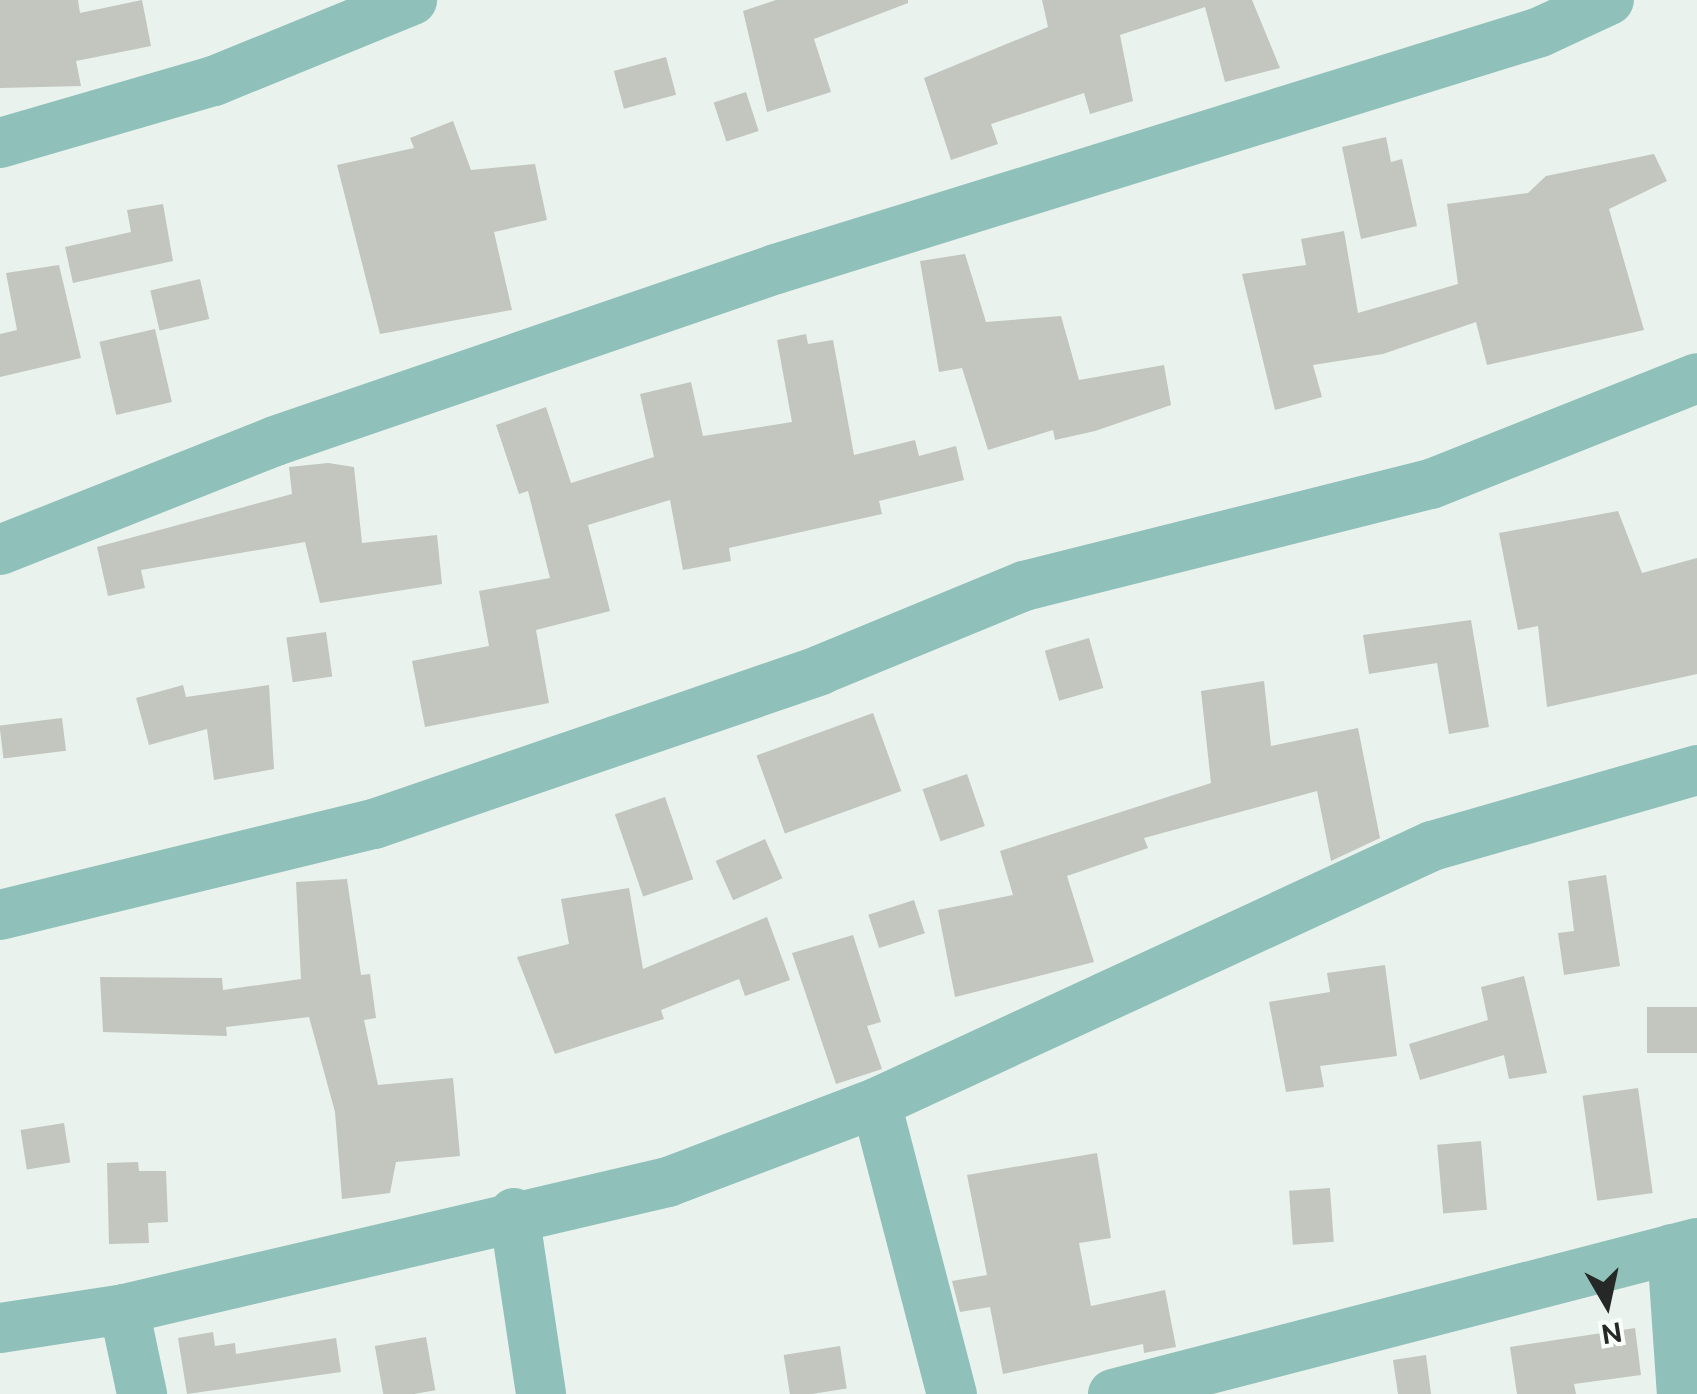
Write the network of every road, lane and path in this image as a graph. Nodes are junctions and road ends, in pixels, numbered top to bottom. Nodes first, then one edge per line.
1 (412, 0) edge
2 (1609, 0) edge
3 (0, 142) edge
4 (1697, 378) edge
5 (0, 550) edge
6 (1697, 770) edge
7 (0, 915) edge
8 (876, 1103) junction
9 (514, 1213) junction
10 (1684, 1246) edge
11 (124, 1309) junction
12 (0, 1328) edge
13 (142, 1394) edge
14 (541, 1394) edge
15 (952, 1394) edge
16 (1113, 1394) edge
17 (1682, 1394) edge

1 - 3 street
2 - 5 street
4 - 7 street
6 - 8 street
8 - 9 street
8 - 15 street
9 - 11 street
9 - 14 street
10 - 16 street
10 - 17 street
11 - 12 street
11 - 13 street

